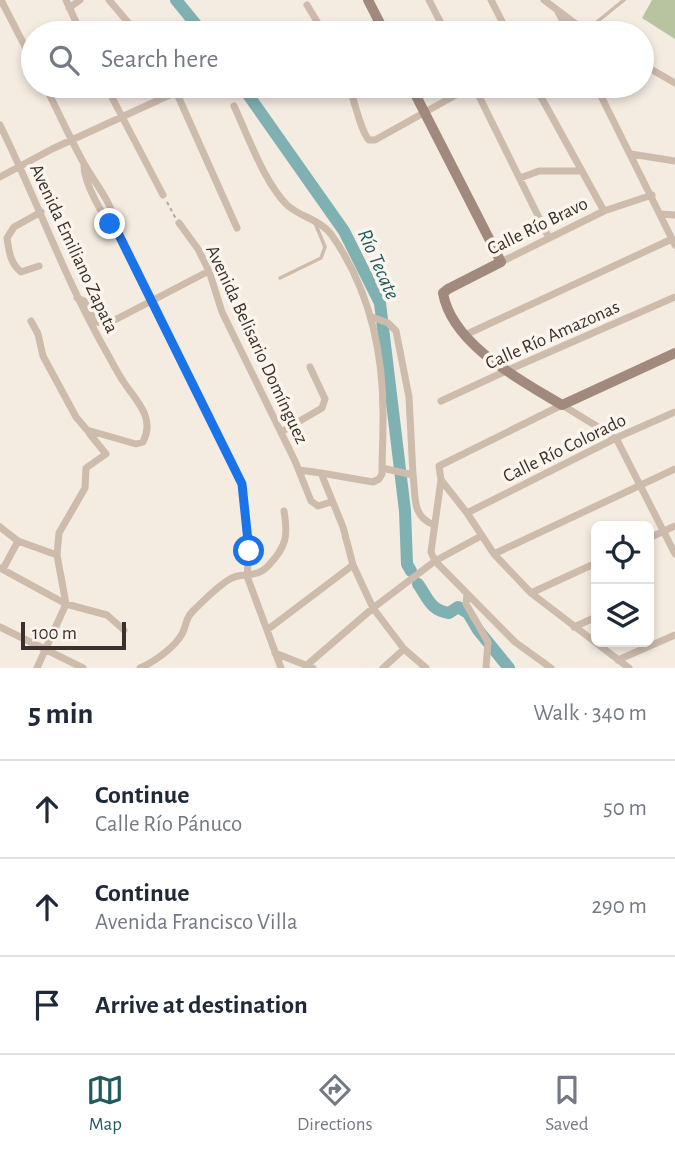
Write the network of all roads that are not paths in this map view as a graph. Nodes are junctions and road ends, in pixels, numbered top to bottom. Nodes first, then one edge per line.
1 (1, 0) edge
2 (80, 0) edge
3 (109, 0) edge
4 (368, 0) edge
5 (429, 0) edge
6 (491, 0) edge
7 (544, 0) edge
8 (624, 0) edge
9 (554, 3) edge
10 (67, 4) edge
11 (307, 5) dead end
12 (75, 21) edge
13 (127, 21) edge
14 (317, 21) edge
15 (379, 21) edge
16 (440, 21) edge
17 (502, 21) edge
18 (563, 21) edge
19 (573, 21) edge
20 (599, 21) edge
21 (21, 39) edge
22 (654, 71) edge
23 (675, 83) edge
24 (51, 98) edge
25 (112, 98) edge
26 (158, 98) edge
27 (179, 98) edge
28 (354, 98) edge
29 (417, 98) edge
30 (450, 98) edge
31 (479, 98) edge
32 (541, 98) edge
33 (602, 98) edge
34 (234, 106) dead end
35 (424, 112) junction
36 (120, 116) junction
37 (0, 125) edge
38 (72, 139) junction
39 (631, 154) junction
40 (675, 160) edge
41 (20, 166) junction
42 (581, 171) junction
43 (0, 177) edge
44 (520, 178) junction
45 (163, 195) road end
46 (652, 195) junction
47 (604, 211) junction
48 (41, 212) junction
49 (661, 214) junction
50 (675, 215) edge
51 (313, 218) junction
52 (178, 223) road end
53 (237, 228) dead end
54 (549, 238) junction
55 (673, 242) edge
56 (501, 262) junction
57 (39, 265) dead end
58 (209, 271) junction
59 (280, 278) dead end
60 (675, 297) edge
61 (76, 298) junction
62 (152, 301) junction
63 (372, 317) junction
64 (31, 321) dead end
65 (465, 335) junction
66 (675, 353) edge
67 (310, 367) dead end
68 (506, 370) junction
69 (441, 401) dead end
70 (562, 405) junction
71 (675, 412) edge
72 (87, 430) junction
73 (281, 432) junction
74 (616, 438) junction
75 (382, 468) junction
76 (675, 469) edge
77 (299, 470) junction
78 (321, 473) junction
79 (413, 475) junction
80 (441, 480) junction
81 (639, 485) junction
82 (331, 502) junction
83 (284, 511) dead end
84 (467, 513) junction
85 (434, 525) junction
86 (675, 526) edge
87 (0, 527) edge
88 (665, 531) junction
89 (481, 536) junction
90 (654, 536) edge
91 (18, 541) junction
92 (494, 554) junction
93 (675, 554) edge
94 (57, 555) junction
95 (435, 561) junction
96 (353, 565) junction
97 (591, 565) edge
98 (2, 568) edge
99 (247, 576) junction
100 (531, 593) junction
101 (467, 594) junction
102 (66, 604) junction
103 (373, 608) junction
104 (591, 619) edge
105 (0, 626) edge
106 (574, 626) junction
107 (124, 630) dead end
108 (267, 630) junction
109 (675, 635) edge
110 (404, 649) junction
111 (45, 650) junction
112 (275, 653) junction
113 (618, 660) junction
114 (310, 667) edge
115 (37, 668) edge
116 (83, 668) edge
117 (140, 668) edge
118 (281, 668) edge
119 (383, 668) edge
120 (426, 668) edge
121 (486, 668) edge
122 (551, 668) edge
123 (629, 668) edge

1 - 21 street
2 - 10 street
3 - 13 street
4 - 15 street
5 - 16 street
6 - 17 street
7 - 9 street
8 - 20 lane
9 - 18 street
9 - 19 street
10 - 12 street
11 - 14 street
22 - 23 street
24 - 38 street
25 - 36 street
26 - 36 street
27 - 53 street
28 - 35 street
29 - 35 street
30 - 35 street
31 - 44 street
32 - 42 street
33 - 39 street
34 - 51 street
35 - 56 street
36 - 38 street
36 - 45 street
37 - 41 street, Avenida Emiliano Zapata
38 - 41 street
38 - 62 street
39 - 40 street
39 - 46 street
41 - 43 street
41 - 48 street, Avenida Emiliano Zapata
42 - 44 street
42 - 47 street
44 - 54 street
46 - 47 street, Calle Río Bravo
46 - 49 street
47 - 54 street, Calle Río Bravo
48 - 57 street
48 - 61 street, Avenida Emiliano Zapata
49 - 50 street
49 - 55 street
51 - 59 lane
51 - 63 street
52 - 58 street, Avenida Belisario Domínguez
54 - 56 street, Calle Río Bravo
55 - 65 street
56 - 65 street, Calle Río Bravo
58 - 62 street
58 - 73 street, Avenida Belisario Domínguez
60 - 68 street, Calle Río Amazonas
61 - 62 street
61 - 72 street, Avenida Emiliano Zapata
62 - 99 street
63 - 75 street
63 - 79 street
64 - 72 street
65 - 68 street
66 - 70 street
67 - 73 street
68 - 69 street, Calle Río Amazonas
68 - 70 street
70 - 74 street
70 - 80 street
71 - 74 street, Calle Río Colorado
72 - 94 street
73 - 77 street, Avenida Belisario Domínguez
74 - 81 street
74 - 84 street, Calle Río Colorado
75 - 78 street
75 - 79 street
76 - 81 street
77 - 78 street
77 - 82 street, Avenida Belisario Domínguez
78 - 82 street
79 - 85 street
80 - 84 street
80 - 85 street
81 - 88 street
81 - 92 street
82 - 96 street
83 - 99 street
84 - 89 street
85 - 95 street
86 - 88 street
87 - 91 street
88 - 90 street
88 - 93 street
89 - 92 street
89 - 95 street
91 - 94 street
91 - 98 street
92 - 100 street
94 - 102 street
95 - 101 street
95 - 103 street
96 - 103 street
96 - 108 street
97 - 100 street
98 - 102 street
99 - 108 street
99 - 117 street
100 - 106 street
101 - 121 street
101 - 122 street
102 - 107 street
102 - 111 street
103 - 110 street
103 - 114 street
104 - 106 street
105 - 111 street
106 - 113 street
108 - 112 street
109 - 113 street
110 - 119 street
110 - 120 street
111 - 115 street
111 - 116 street
112 - 114 street
112 - 118 street
113 - 123 street

